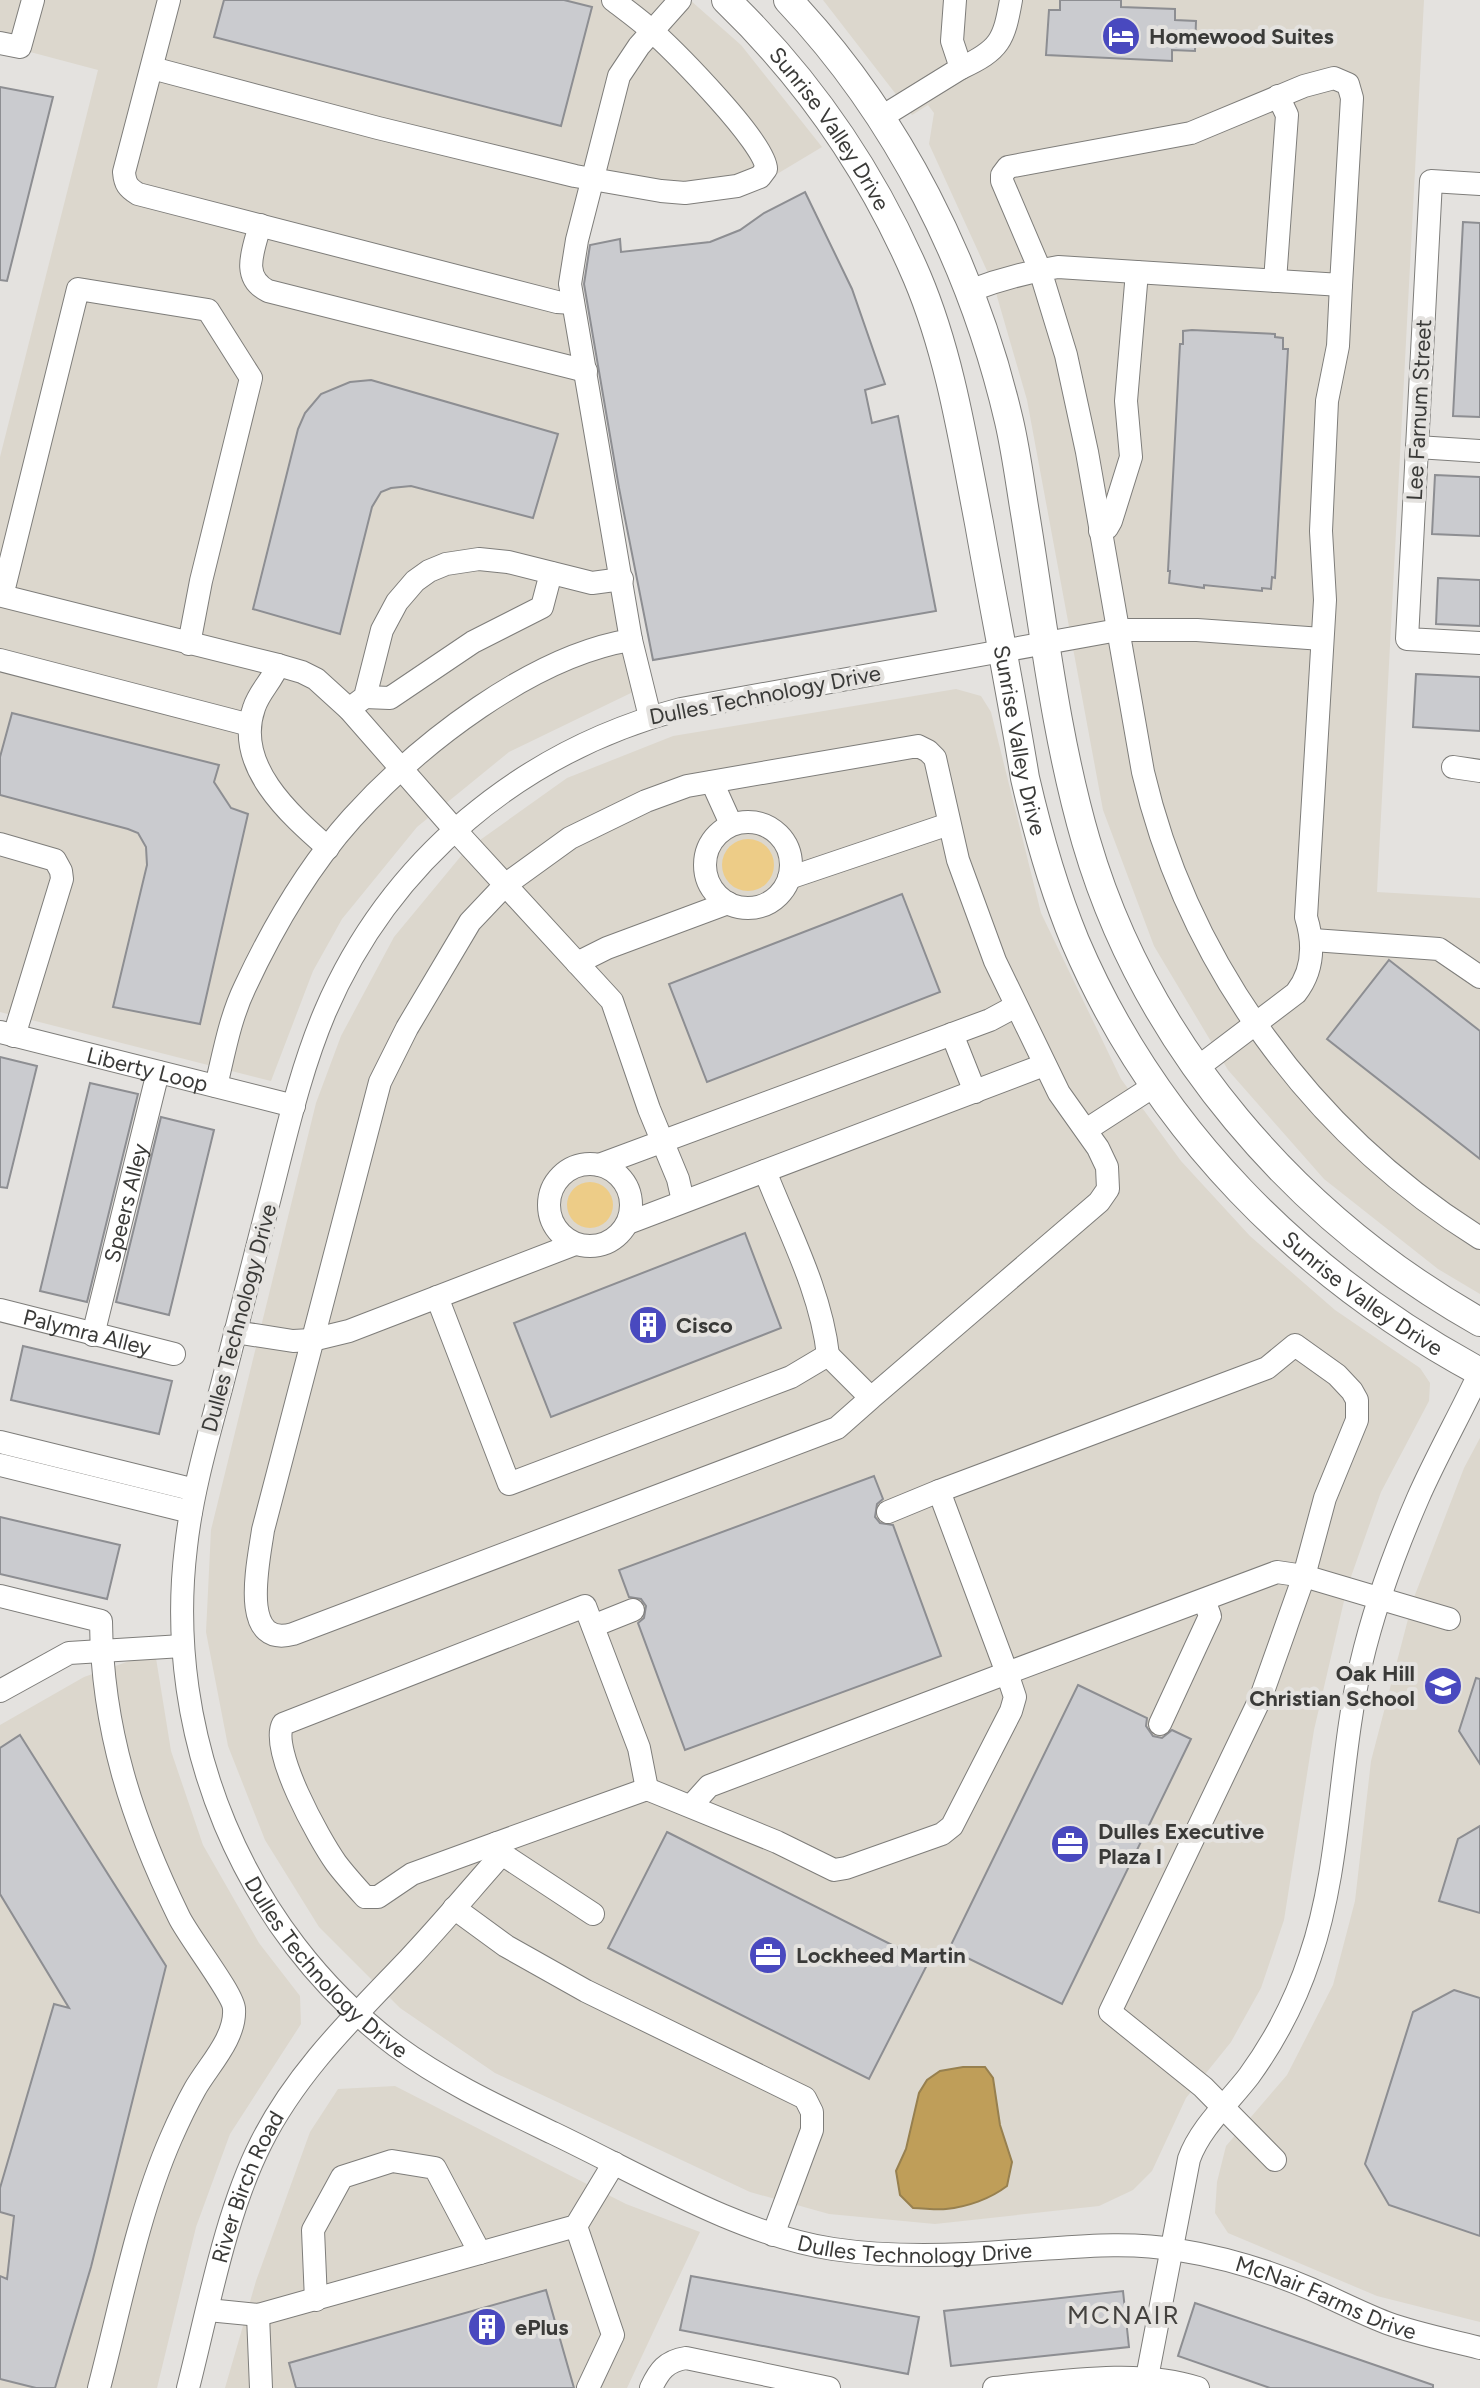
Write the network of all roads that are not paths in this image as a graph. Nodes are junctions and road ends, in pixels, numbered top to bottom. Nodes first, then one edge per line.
1 (33, 0) edge
2 (169, 0) edge
3 (613, 0) edge
4 (680, 0) edge
5 (726, 0) edge
6 (788, 0) edge
7 (955, 0) edge
8 (1011, 0) edge
9 (652, 31) junction
10 (0, 43) edge
11 (152, 68) junction
12 (961, 68) junction
13 (1278, 96) junction
14 (880, 118) junction
15 (593, 179) junction
16 (1480, 184) edge
17 (260, 225) junction
18 (1040, 270) junction
19 (1137, 272) junction
20 (1275, 281) junction
21 (1341, 285) junction
22 (969, 291) junction
23 (573, 303) junction
24 (586, 371) junction
25 (1417, 447) junction
26 (1480, 451) edge
27 (1100, 531) junction
28 (551, 573) junction
29 (622, 579) junction
30 (1, 600) edge
31 (1118, 630) junction
32 (1322, 639) junction
33 (631, 640) junction
34 (1046, 642) junction
35 (1480, 643) edge
36 (189, 644) junction
37 (1002, 650) junction
38 (0, 660) edge
39 (278, 665) junction
40 (357, 703) junction
41 (650, 717) junction
42 (250, 725) junction
43 (1453, 767) dead end
44 (402, 770) junction
45 (1480, 771) edge
46 (712, 782) junction
47 (731, 824) junction
48 (949, 824) junction
49 (455, 830) junction
50 (328, 848) junction
51 (1, 850) edge
52 (789, 878) junction
53 (505, 885) junction
54 (728, 903) junction
55 (1313, 940) junction
56 (577, 963) junction
57 (1480, 977) edge
58 (1016, 1006) junction
59 (1257, 1024) junction
60 (7, 1034) edge
61 (952, 1034) junction
62 (1044, 1065) junction
63 (1197, 1068) junction
64 (158, 1072) junction
65 (216, 1086) junction
66 (1154, 1086) junction
67 (975, 1092) junction
68 (294, 1106) junction
69 (1086, 1130) junction
70 (662, 1141) junction
71 (599, 1165) junction
72 (765, 1171) junction
73 (683, 1201) junction
74 (628, 1223) junction
75 (1480, 1238) edge
76 (575, 1244) junction
77 (437, 1297) junction
78 (0, 1310) edge
79 (1480, 1322) edge
80 (235, 1332) junction
81 (93, 1335) junction
82 (312, 1340) junction
83 (174, 1354) dead end
84 (828, 1355) junction
85 (1480, 1372) edge
86 (871, 1398) junction
87 (0, 1442) edge
88 (0, 1465) edge
89 (939, 1491) junction
90 (193, 1501) junction
91 (888, 1512) dead end
92 (1304, 1576) junction
93 (0, 1596) edge
94 (1381, 1598) junction
95 (1204, 1600) junction
96 (633, 1610) dead end
97 (1449, 1619) dead end
98 (593, 1626) junction
99 (182, 1646) junction
100 (102, 1649) junction
101 (1007, 1673) junction
102 (0, 1691) edge
103 (1160, 1724) dead end
104 (647, 1789) junction
105 (691, 1806) junction
106 (499, 1848) junction
107 (454, 1908) junction
108 (593, 1914) dead end
109 (357, 2013) junction
110 (1224, 2106) junction
111 (1275, 2160) dead end
112 (614, 2163) junction
113 (576, 2226) junction
114 (773, 2235) junction
115 (1171, 2248) junction
116 (480, 2253) junction
117 (316, 2300) junction
118 (208, 2310) junction
119 (258, 2315) junction
120 (1480, 2348) edge
121 (1147, 2383) edge
122 (1050, 2386) edge
123 (822, 2387) edge
124 (99, 2388) edge
125 (188, 2388) edge
126 (261, 2388) edge
127 (588, 2388) edge
128 (651, 2388) edge
129 (994, 2388) edge
130 (1198, 2388) edge

1 - 10 street
2 - 11 street
3 - 9 street
4 - 9 street
5 - 37 main road, Sunrise Valley Drive
6 - 14 main road, Sunrise Valley Drive
7 - 12 street
8 - 12 street
9 - 15 street
9 - 15 street
11 - 15 street
11 - 17 street
12 - 14 street
13 - 18 street
13 - 20 street
13 - 21 street
14 - 22 main road, Sunrise Valley Drive
15 - 23 street
16 - 25 street, Lee Farnum Street
17 - 23 street
17 - 24 street
18 - 19 street
18 - 22 street
18 - 27 street
19 - 20 street
19 - 27 street
20 - 21 street
21 - 32 street
22 - 34 main road, Sunrise Valley Drive
23 - 24 street
24 - 29 street
25 - 26 street
25 - 35 street, Lee Farnum Street
27 - 31 street
28 - 29 street
28 - 40 street
28 - 40 street
29 - 33 street
30 - 36 street
30 - 36 street
31 - 32 street, Dulles Technology Drive
31 - 34 street, Dulles Technology Drive
31 - 59 street
32 - 55 street
33 - 41 street
33 - 44 street
34 - 37 street, Dulles Technology Drive
34 - 63 main road, Sunrise Valley Drive
36 - 39 street
37 - 41 street, Dulles Technology Drive
37 - 66 main road, Sunrise Valley Drive
38 - 42 street
39 - 40 street
39 - 42 street
40 - 44 street
41 - 49 street, Dulles Technology Drive
42 - 50 street
43 - 45 street
44 - 49 street
44 - 50 street
46 - 47 street
46 - 48 street
46 - 53 street
47 - 52 street
47 - 54 street
48 - 52 street
48 - 58 street
49 - 53 street
49 - 68 street, Dulles Technology Drive
50 - 65 street
51 - 60 street
52 - 54 street
53 - 56 street
53 - 82 street
54 - 56 street
55 - 57 street
55 - 59 street
56 - 70 street
58 - 61 street
58 - 62 street
59 - 63 street
59 - 75 street
60 - 64 street, Liberty Loop
61 - 67 street
61 - 70 street
62 - 67 street
62 - 69 street
63 - 79 main road, Sunrise Valley Drive
64 - 65 street, Liberty Loop
64 - 81 street, Speers Alley
65 - 68 street, Liberty Loop
66 - 69 street
66 - 85 main road, Sunrise Valley Drive
67 - 72 street
68 - 80 street, Dulles Technology Drive
69 - 86 street
70 - 71 street
70 - 73 street
71 - 74 street
71 - 76 street
72 - 73 street
72 - 84 street
73 - 74 street
74 - 76 street
76 - 77 street
77 - 82 street
77 - 84 street
78 - 81 street, Palymra Alley
80 - 82 street
80 - 90 street, Dulles Technology Drive
81 - 83 street, Palymra Alley
82 - 86 street
84 - 86 street
85 - 94 street
87 - 90 street
88 - 90 street
89 - 91 street
89 - 92 street
89 - 101 street
90 - 99 street, Dulles Technology Drive
92 - 94 street
92 - 95 street
92 - 110 street
93 - 100 street
94 - 97 street
94 - 110 street
95 - 101 street
95 - 103 street
96 - 98 street
98 - 104 street
98 - 106 street
99 - 100 street
99 - 109 street, Dulles Technology Drive
100 - 102 street
100 - 124 street
101 - 105 street
101 - 105 street
104 - 105 street
104 - 106 street
106 - 107 street, River Birch Road
106 - 108 street
107 - 109 street, River Birch Road
107 - 114 street
109 - 112 street, Dulles Technology Drive
109 - 118 street, River Birch Road
110 - 111 street
110 - 115 street
112 - 113 street
112 - 114 street, Dulles Technology Drive
113 - 116 street
113 - 127 street
114 - 115 street, Dulles Technology Drive
115 - 120 street, McNair Farms Drive
115 - 121 street
116 - 117 street
116 - 117 street
117 - 119 street
118 - 119 street
118 - 125 street, River Birch Road
119 - 126 street
121 - 122 street
121 - 130 street
122 - 129 street
123 - 128 street

